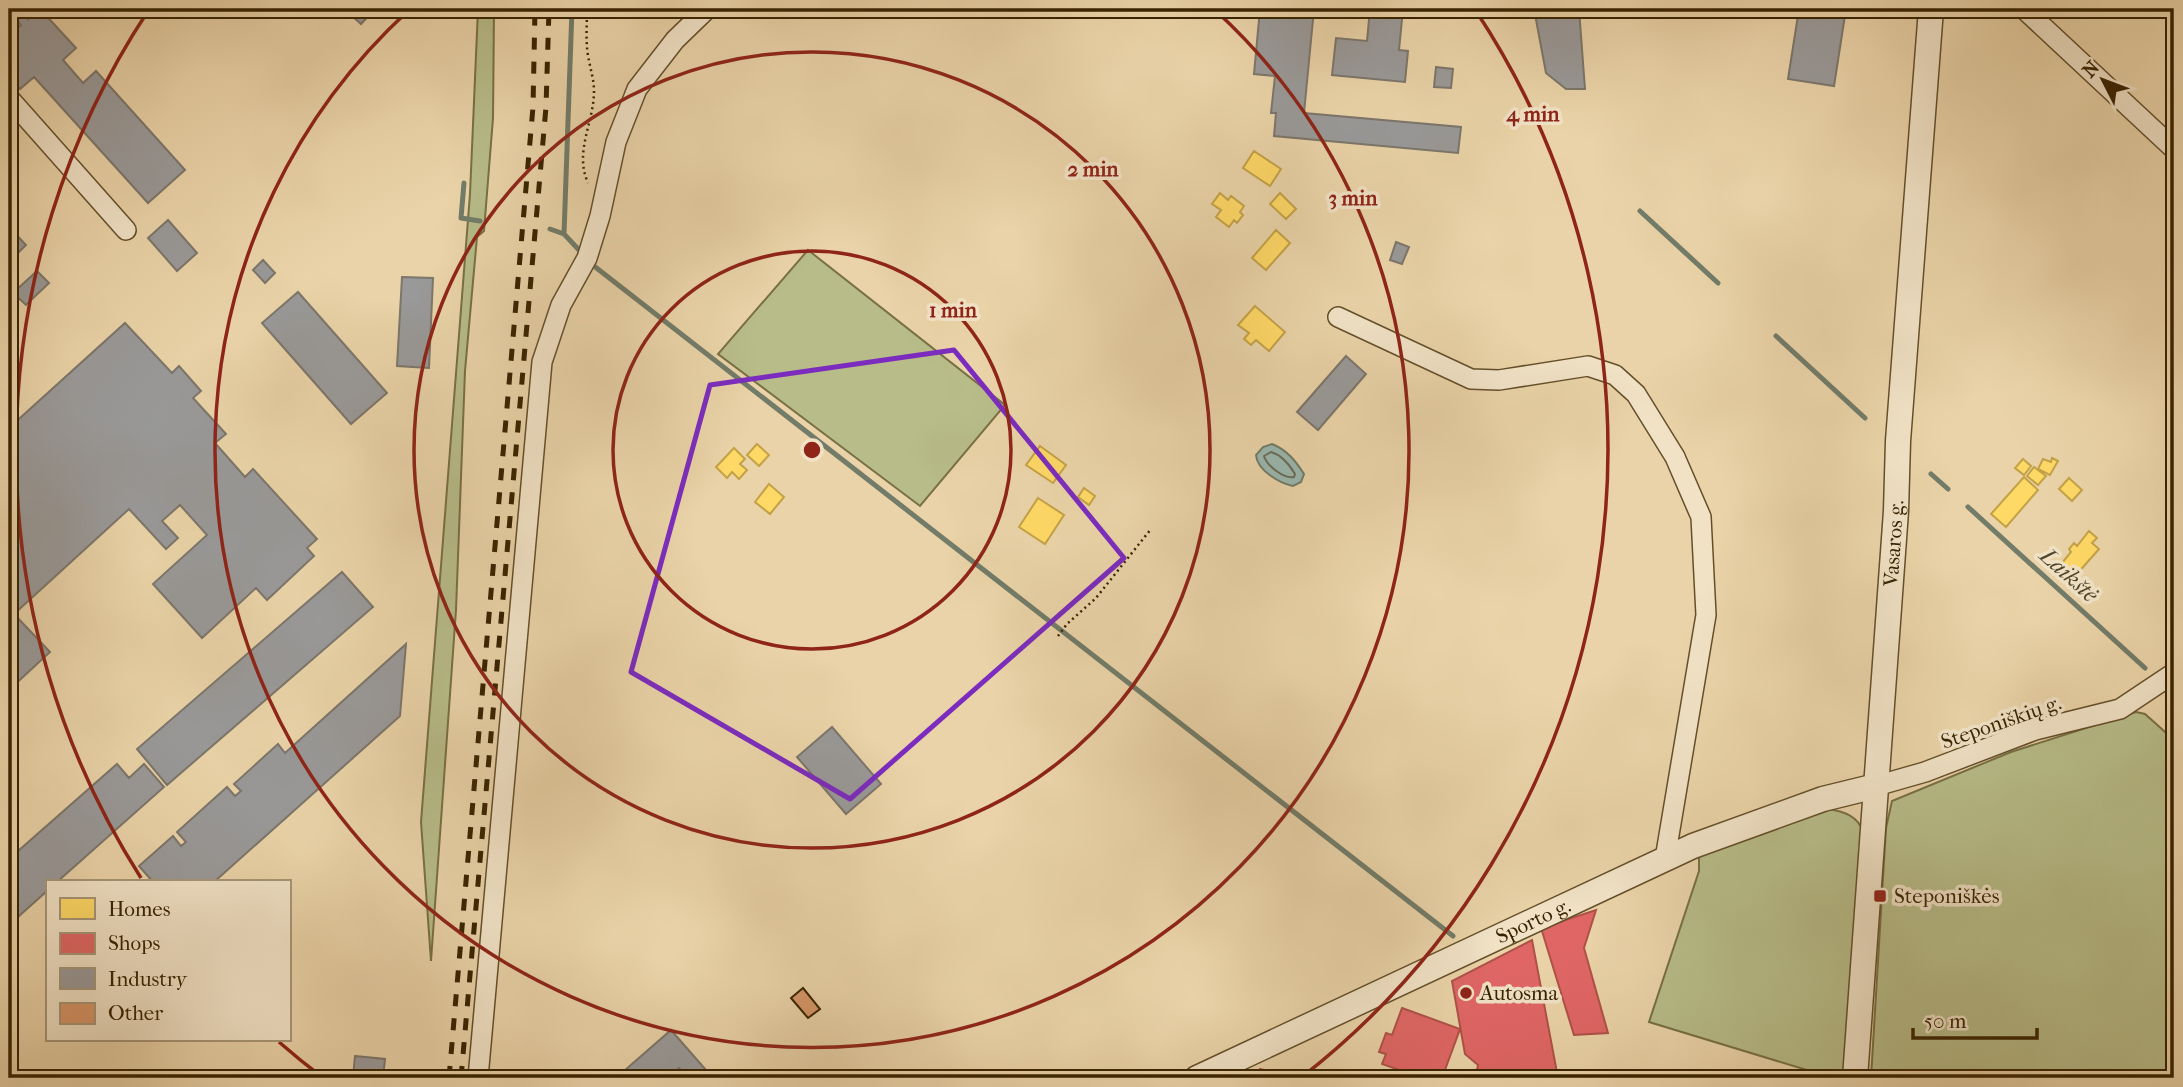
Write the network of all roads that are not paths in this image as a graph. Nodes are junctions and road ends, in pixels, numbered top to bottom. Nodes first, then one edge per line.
1 (706, 9) edge
2 (1931, 9) edge
3 (2024, 9) edge
4 (9, 98) edge
5 (2174, 149) edge
6 (126, 230) dead end
7 (1338, 317) dead end
8 (2174, 673) edge
9 (1876, 786) junction
10 (1665, 859) junction
11 (478, 1078) edge
12 (1197, 1078) edge
13 (1856, 1078) edge

1 - 11 street
2 - 9 street, Vasaros g.
3 - 5 street
4 - 6 street
7 - 10 street
8 - 9 street, Steponiškių g.
9 - 10 street, Sporto g.
9 - 13 street, Vasaros g.
10 - 12 street, Sporto g.

